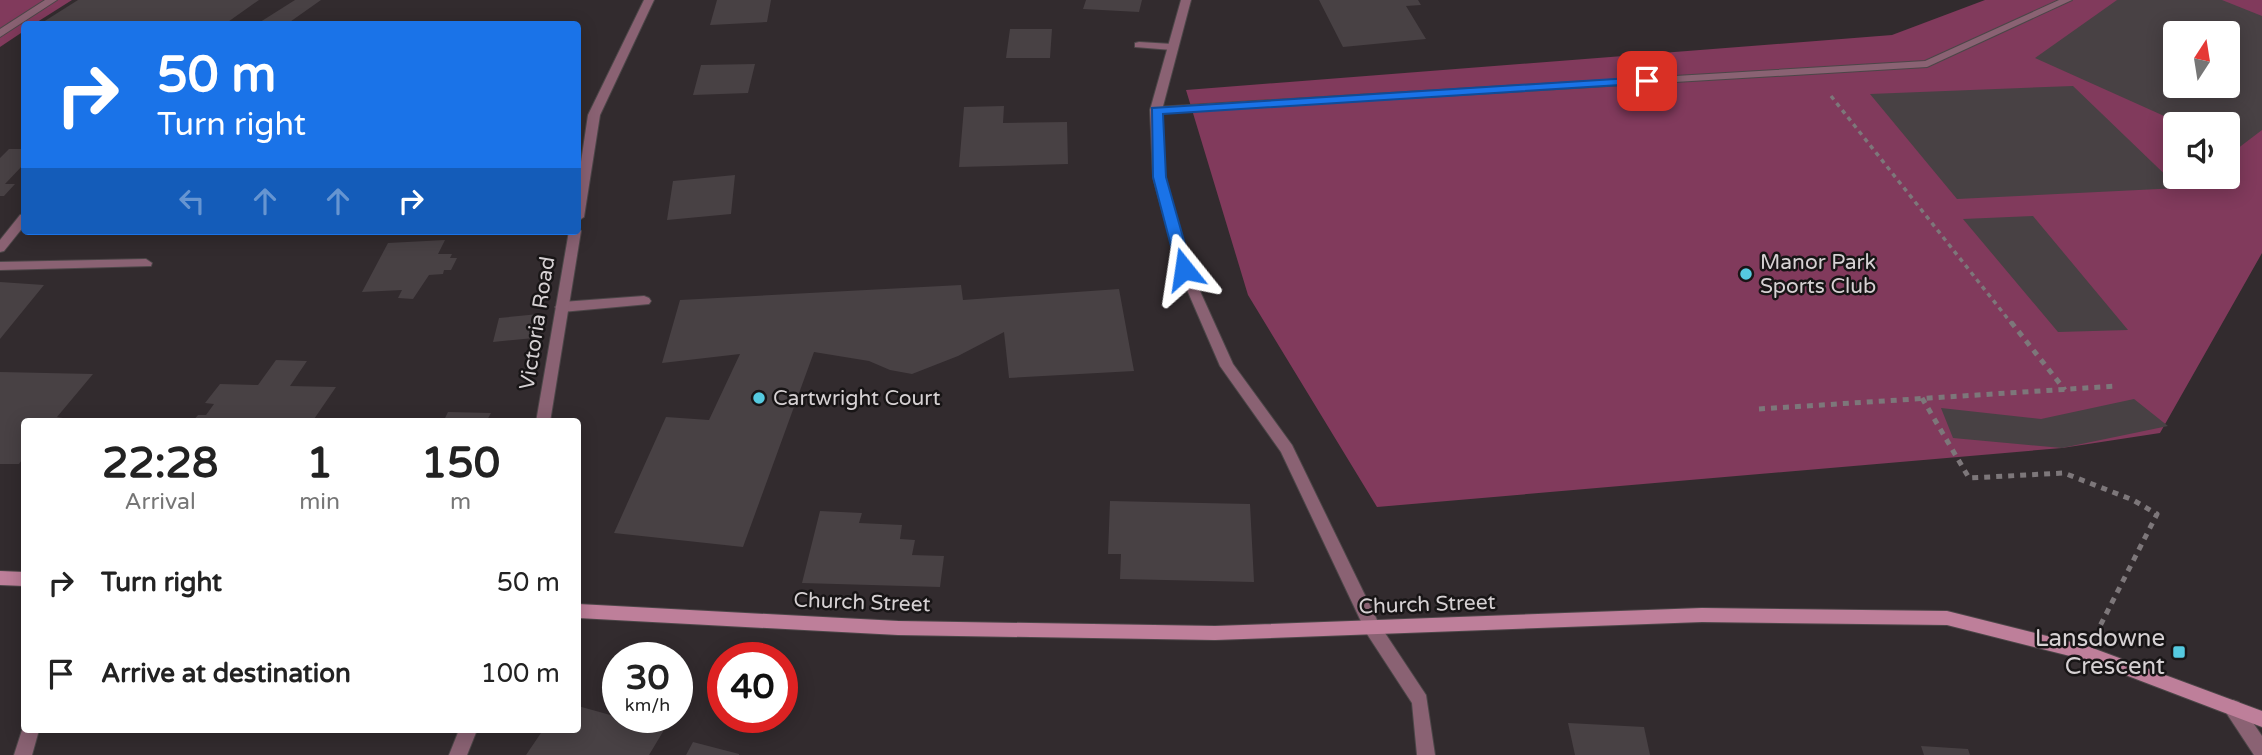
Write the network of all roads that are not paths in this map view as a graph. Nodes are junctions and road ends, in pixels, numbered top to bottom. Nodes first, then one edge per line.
1 (52, 0) edge
2 (649, 0) edge
3 (1186, 0) edge
4 (2067, 0) edge
5 (0, 34) edge
6 (1139, 45) dead end
7 (1172, 47) junction
8 (1156, 110) junction
9 (594, 115) junction
10 (581, 117) edge
11 (581, 197) edge
12 (21, 220) edge
13 (6, 233) edge
14 (574, 235) edge
15 (0, 248) edge
16 (146, 263) dead end
17 (0, 266) edge
18 (644, 300) dead end
19 (562, 307) junction
20 (545, 418) edge
21 (0, 578) edge
22 (21, 579) edge
23 (581, 611) edge
24 (1373, 629) junction
25 (2233, 708) junction
26 (2262, 719) edge
27 (29, 733) edge
28 (467, 733) edge
29 (2262, 751) edge
30 (23, 755) edge
31 (458, 755) edge
32 (1426, 755) edge

1 - 5 street
2 - 9 street
3 - 7 street
4 - 8 street
6 - 7 street
7 - 8 street
8 - 24 street
9 - 10 street
9 - 11 street
12 - 13 street
13 - 15 street
14 - 19 street, Victoria Road
16 - 17 street
18 - 19 street
19 - 20 street, Victoria Road
21 - 22 main road
23 - 24 main road, Church Street
24 - 25 main road, Church Street
24 - 32 street
25 - 26 main road, Church Street
25 - 29 street
27 - 30 street
28 - 31 street

